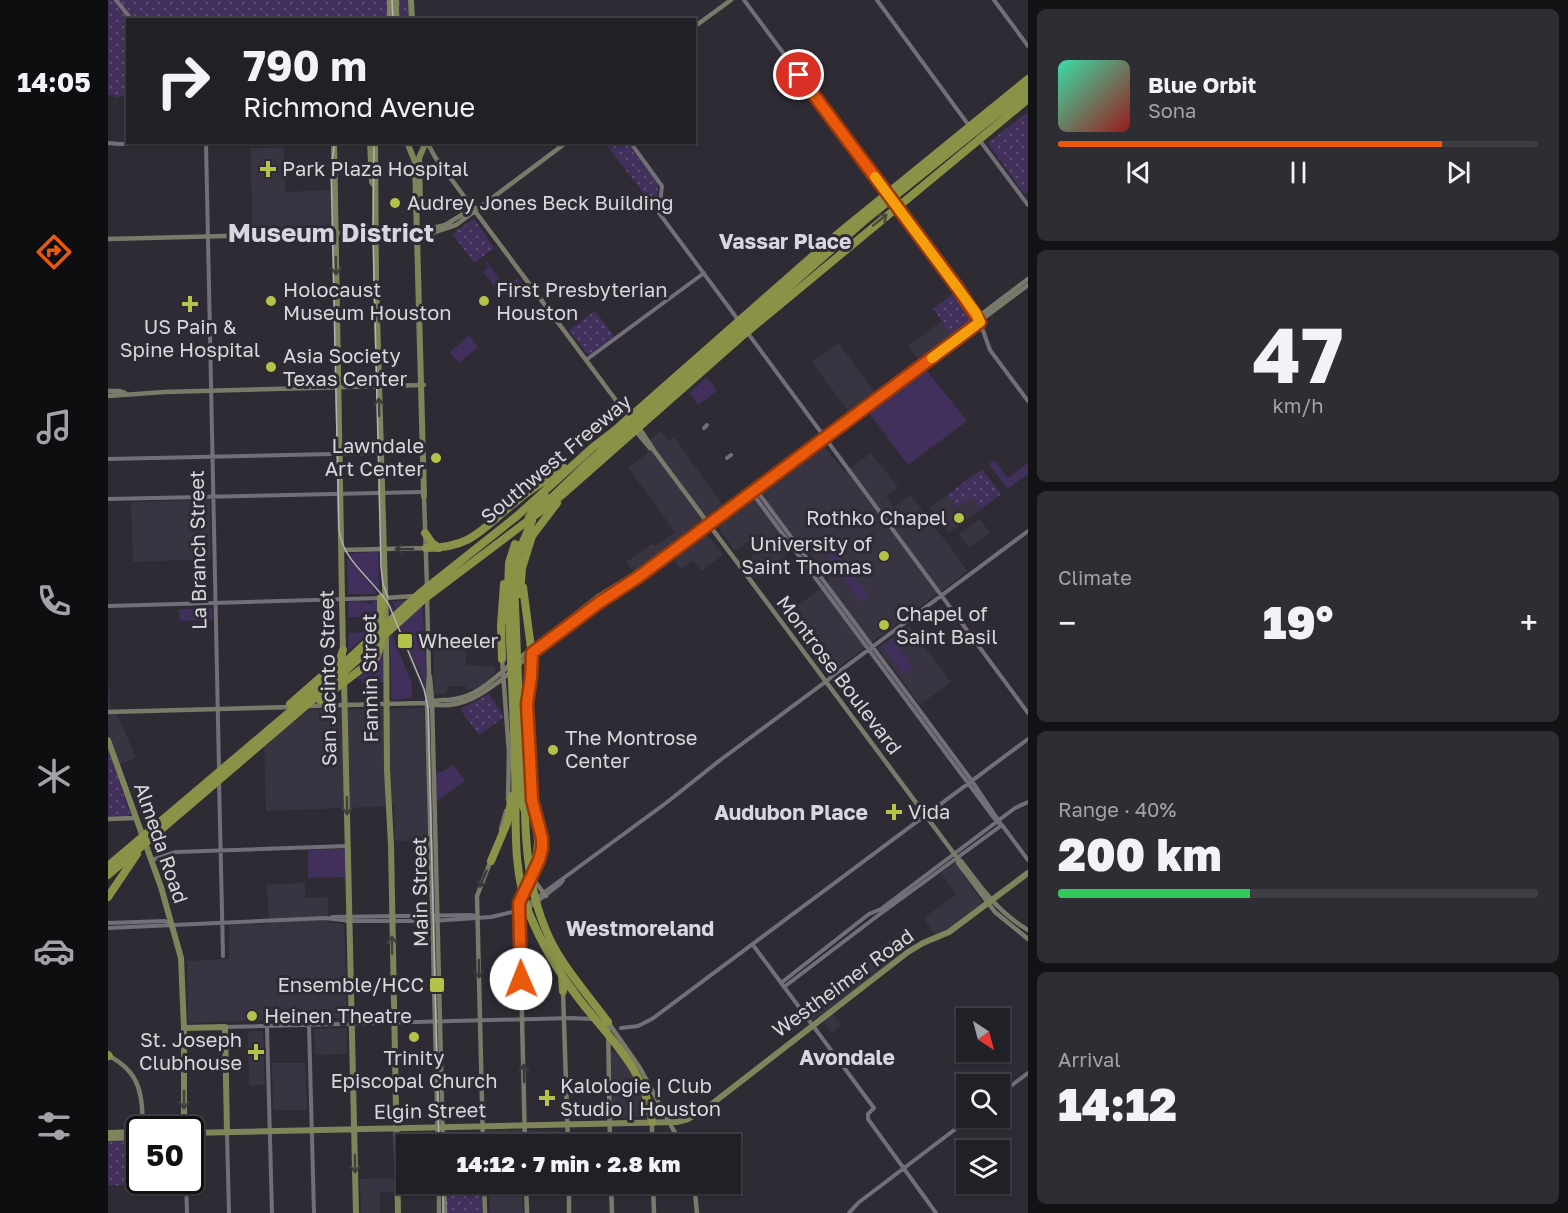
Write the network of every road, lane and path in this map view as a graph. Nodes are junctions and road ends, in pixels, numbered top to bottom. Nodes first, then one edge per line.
1 (116, 0) edge
2 (390, 0) edge
3 (396, 0) edge
4 (413, 0) edge
5 (731, 0) edge
6 (744, 0) edge
7 (877, 0) edge
8 (994, 0) edge
9 (130, 18) edge
10 (390, 18) edge
11 (396, 18) edge
12 (413, 18) edge
13 (696, 26) edge
14 (1028, 46) edge
15 (1028, 79) edge
16 (1028, 89) edge
17 (1028, 99) edge
18 (978, 121) junction
19 (108, 143) edge
20 (126, 143) edge
21 (206, 144) edge
22 (334, 144) edge
23 (370, 144) edge
24 (375, 144) edge
25 (408, 144) edge
26 (425, 144) edge
27 (427, 144) edge
28 (564, 144) edge
29 (631, 144) edge
30 (969, 147) junction
31 (411, 149) junction
32 (421, 151) junction
33 (435, 157) junction
34 (375, 186) junction
35 (1028, 205) edge
36 (476, 209) junction
37 (418, 231) junction
38 (376, 233) junction
39 (335, 234) junction
40 (208, 237) junction
41 (108, 239) edge
42 (704, 273) junction
43 (1028, 279) edge
44 (1028, 285) edge
45 (979, 320) junction
46 (586, 360) junction
47 (422, 386) junction
48 (339, 387) junction
49 (379, 387) junction
50 (108, 391) edge
51 (211, 391) junction
52 (125, 393) junction
53 (108, 396) edge
54 (1028, 401) edge
55 (614, 431) junction
56 (823, 436) junction
57 (381, 452) junction
58 (423, 452) junction
59 (340, 453) junction
60 (213, 456) junction
61 (108, 459) edge
62 (558, 484) junction
63 (752, 490) junction
64 (381, 493) junction
65 (341, 494) junction
66 (424, 494) junction
67 (214, 497) junction
68 (108, 499) edge
69 (707, 523) junction
70 (1028, 531) edge
71 (425, 533) junction
72 (426, 548) junction
73 (440, 548) junction
74 (383, 549) junction
75 (342, 550) junction
76 (513, 564) junction
77 (384, 595) junction
78 (427, 596) junction
79 (941, 596) junction
80 (343, 600) junction
81 (216, 603) junction
82 (108, 606) edge
83 (871, 648) junction
84 (343, 650) junction
85 (532, 650) junction
86 (513, 656) junction
87 (511, 672) junction
88 (826, 682) junction
89 (430, 703) junction
90 (386, 704) junction
91 (345, 705) junction
92 (218, 709) junction
93 (108, 712) edge
94 (1028, 713) edge
95 (519, 732) junction
96 (272, 734) junction
97 (1028, 739) edge
98 (108, 740) edge
99 (227, 763) junction
100 (515, 767) junction
101 (970, 782) junction
102 (526, 795) junction
103 (1028, 802) edge
104 (523, 806) junction
105 (925, 817) junction
106 (135, 818) junction
107 (108, 819) edge
108 (998, 820) junction
109 (1002, 825) junction
110 (348, 846) junction
111 (133, 849) junction
112 (220, 850) junction
113 (956, 857) junction
114 (523, 858) junction
115 (152, 860) junction
116 (1028, 860) edge
117 (490, 861) junction
118 (108, 864) edge
119 (1028, 873) edge
120 (108, 875) edge
121 (531, 877) junction
122 (519, 892) junction
123 (544, 894) junction
124 (108, 897) edge
125 (990, 902) junction
126 (519, 903) junction
127 (525, 911) junction
128 (477, 918) junction
129 (350, 919) junction
130 (392, 919) junction
131 (435, 919) junction
132 (222, 922) junction
133 (108, 923) edge
134 (171, 924) junction
135 (108, 928) edge
136 (1028, 930) edge
137 (1028, 939) edge
138 (753, 945) junction
139 (223, 956) dead end
140 (560, 972) junction
141 (781, 983) junction
142 (784, 987) junction
143 (563, 991) joint
144 (565, 1018) junction
145 (480, 1020) junction
146 (522, 1020) junction
147 (438, 1021) junction
148 (608, 1022) junction
149 (394, 1023) junction
150 (351, 1024) junction
151 (309, 1025) junction
152 (813, 1025) junction
153 (267, 1026) junction
154 (225, 1027) junction
155 (184, 1028) junction
156 (621, 1028) joint
157 (622, 1041) junction
158 (108, 1055) edge
159 (1028, 1073) edge
160 (1010, 1087) edge
161 (141, 1116) edge
162 (184, 1116) edge
163 (652, 1122) junction
164 (669, 1122) junction
165 (609, 1123) junction
166 (567, 1124) junction
167 (525, 1126) junction
168 (483, 1127) junction
169 (440, 1128) junction
170 (957, 1128) edge
171 (354, 1129) junction
172 (396, 1129) junction
173 (312, 1131) junction
174 (126, 1132) edge
175 (271, 1132) junction
176 (108, 1133) edge
177 (227, 1133) junction
178 (204, 1134) edge
179 (439, 1134) edge
180 (441, 1134) edge
181 (483, 1134) edge
182 (525, 1134) edge
183 (568, 1134) edge
184 (610, 1134) edge
185 (652, 1134) edge
186 (676, 1134) edge
187 (126, 1137) edge
188 (108, 1138) edge
189 (903, 1168) junction
190 (186, 1194) edge
191 (439, 1194) edge
192 (444, 1194) edge
193 (484, 1194) edge
194 (526, 1194) edge
195 (569, 1194) edge
196 (611, 1194) edge
197 (653, 1194) edge
198 (695, 1194) edge
199 (187, 1213) edge
200 (229, 1213) edge
201 (272, 1213) edge
202 (314, 1213) edge
203 (356, 1213) edge
204 (398, 1213) edge
205 (440, 1213) edge
206 (445, 1213) edge
207 (485, 1213) edge
208 (527, 1213) edge
209 (570, 1213) edge
210 (612, 1213) edge
211 (654, 1213) edge
212 (697, 1213) edge
213 (849, 1213) edge
214 (936, 1213) edge

1 - 9 street
2 - 10 main road
3 - 11 main road
4 - 12 main road
5 - 13 main road
6 - 45 street
7 - 35 street
8 - 14 street
15 - 18 highway, Southwest Freeway
16 - 18 highway
16 - 30 highway
16 - 62 highway
17 - 30 highway, Southwest Freeway
18 - 55 highway, Southwest Freeway
19 - 20 street
21 - 40 street, La Branch Street
22 - 39 main road, San Jacinto Street
23 - 34 main road
24 - 34 main road, Fannin Street
25 - 31 main road, Main Street
26 - 32 main road, Main Street
27 - 33 main road, Montrose Boulevard
28 - 36 main road
29 - 42 street
62 -> 30 highway, Southwest Freeway
31 - 32 main road
31 - 37 main road, Main Street
32 - 33 main road
32 - 37 main road, Main Street
33 - 36 main road, Montrose Boulevard
34 - 38 main road, Fannin Street
36 - 37 main road
36 - 46 main road, Montrose Boulevard
37 - 38 main road
37 - 47 main road, Main Street
38 - 39 main road
38 - 49 main road, Fannin Street
39 - 40 main road
39 -> 48 main road, San Jacinto Street
40 - 41 main road
40 - 51 street, La Branch Street
42 - 46 street
42 - 56 street
43 - 45 main road
44 - 45 main road
45 - 54 street
45 - 56 main road
46 - 69 main road, Montrose Boulevard
47 - 49 main road
47 - 58 main road, Main Street
48 - 49 main road
48 - 51 main road
48 - 59 main road, San Jacinto Street
57 -> 49 main road, Fannin Street
50 - 52 main road
51 - 52 main road
51 - 60 street, La Branch Street
52 - 53 main road
55 - 62 highway
55 - 62 highway, Southwest Freeway
56 - 63 main road
56 - 79 street
57 - 58 street
57 - 59 street
57 - 64 main road, Fannin Street
58 - 66 main road, Main Street
59 - 60 street
59 - 65 main road, San Jacinto Street
60 - 61 street
60 - 67 street, La Branch Street
62 - 73 highway
62 - 76 highway
62 - 76 highway
62 - 96 highway, Southwest Freeway
62 - 99 highway, Southwest Freeway
63 - 69 main road
63 - 83 street
64 - 65 street
64 - 66 street
64 - 74 main road, Fannin Street
65 - 67 street
65 - 75 main road, San Jacinto Street
66 - 71 main road, Main Street
67 - 68 street
67 - 81 street, La Branch Street
69 - 85 main road
69 - 88 main road, Montrose Boulevard
70 - 79 street
71 - 72 main road, Main Street
71 - 73 highway
72 - 73 highway
72 -> 74 main road
72 - 78 main road, Main Street
74 - 75 main road
74 - 77 main road, Fannin Street
75 - 80 main road, San Jacinto Street
76 - 85 highway
76 - 86 highway
76 - 86 highway
76 - 86 highway
77 - 78 main road
77 - 80 street
77 - 90 main road, Fannin Street
77 - 96 highway
78 - 89 main road, Main Street
79 - 83 street
79 - 94 street
80 - 81 street
80 - 84 main road, San Jacinto Street
81 - 82 street
81 - 92 street, La Branch Street
83 - 88 street
83 - 101 street
84 - 91 main road, San Jacinto Street
84 - 99 highway
85 - 87 main road
85 - 121 main road
86 - 87 highway
86 - 87 highway
87 - 89 main road
87 - 95 highway
87 - 100 highway
87 - 102 highway
87 - 117 main road
88 - 105 main road, Montrose Boulevard
88 - 123 street
89 - 90 main road
89 - 131 main road, Main Street
90 - 91 main road
90 - 130 main road, Fannin Street
91 - 92 main road
91 -> 110 main road, San Jacinto Street
92 - 93 main road
92 - 112 street, La Branch Street
95 - 104 highway
95 - 114 highway
96 - 111 highway, Southwest Freeway
97 - 101 street
98 - 106 main road, Almeda Road
99 - 111 highway, Southwest Freeway
100 - 114 highway
100 - 117 highway
101 - 105 street
101 - 108 street
102 - 114 highway
102 - 122 highway
103 - 108 street
104 - 114 highway
104 - 122 highway
105 - 113 main road, Montrose Boulevard
105 - 138 street
106 - 107 main road
106 - 115 main road, Almeda Road
108 - 109 street
108 - 113 street
109 - 113 street
109 - 116 street
110 - 112 street
110 - 129 main road, San Jacinto Street
111 - 118 highway
111 - 120 highway, Southwest Freeway
111 - 124 highway
112 - 115 street
112 - 132 street, La Branch Street
113 - 125 main road, Montrose Boulevard
113 - 141 street
113 - 142 street
114 - 121 highway
114 - 127 highway
115 - 134 main road, Almeda Road
117 -> 128 main road
119 - 125 main road, Westheimer Road
121 - 123 main road
121 - 126 main road
121 - 148 highway
122 - 126 main road
123 - 127 street
125 - 136 main road, Montrose Boulevard
125 - 137 main road, Montrose Boulevard
125 - 152 main road, Westheimer Road
126 - 127 main road
127 - 128 street
127 - 140 highway
127 - 146 main road
128 - 131 street
128 -> 145 main road
129 - 130 street
129 - 132 street
129 - 150 main road, San Jacinto Street
130 - 131 street
149 -> 130 main road, Fannin Street
131 - 147 main road, Main Street
132 - 134 street
132 - 139 street, La Branch Street
133 - 134 street
134 - 135 street
134 - 155 main road, Almeda Road
138 - 141 street
138 - 156 street
140 - 143 highway
140 - 163 highway
141 - 142 street
142 - 152 street
143 - 144 main road
144 - 146 street
144 - 148 street
144 - 166 main road
145 - 146 street
145 - 147 street
145 - 168 main road
167 -> 146 main road
147 - 149 street
147 - 169 main road, Main Street
148 - 157 main road
148 - 165 main road
149 - 150 street
149 - 172 main road, Fannin Street
150 - 151 street
150 - 171 main road, San Jacinto Street
151 - 153 street
151 - 173 street
152 - 164 main road, Westheimer Road
152 - 189 street
153 - 154 street
153 - 175 street
154 - 155 main road
154 - 177 main road
155 -> 162 main road, Almeda Road
156 - 157 main road
157 - 164 main road
158 - 161 main road
159 - 160 street
163 - 164 main road, Elgin Street
163 - 165 main road, Elgin Street
163 - 185 main road
164 - 186 main road
165 - 166 main road, Elgin Street
165 - 184 main road
166 - 167 main road, Elgin Street
166 - 183 main road
167 - 168 main road, Elgin Street
167 - 182 main road
168 - 169 main road, Elgin Street
168 - 181 main road
169 - 172 main road, Elgin Street
169 - 179 main road, Main Street
169 - 180 main road, Main Street
170 - 189 street
171 - 172 main road, Elgin Street
171 - 173 main road, Elgin Street
171 -> 203 main road, San Jacinto Street
172 - 204 main road, Fannin Street
173 - 175 main road, Elgin Street
173 - 202 street
174 - 176 main road
175 - 177 main road, Elgin Street
175 - 201 street
177 - 178 main road, Elgin Street
177 - 200 street
187 - 188 main road
189 - 213 street
189 - 214 street
190 - 199 street
191 - 205 main road
192 - 206 main road
193 - 207 main road
194 - 208 main road
195 - 209 main road
196 - 210 main road
197 - 211 main road
198 - 212 main road

